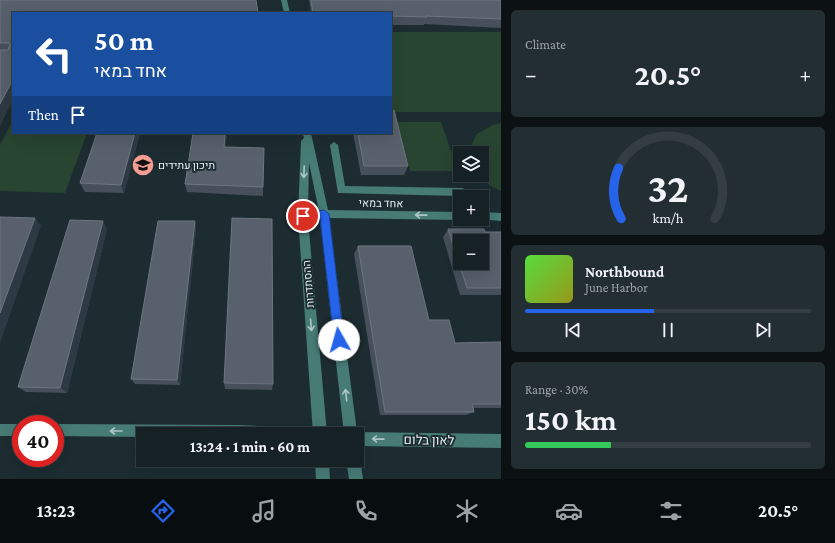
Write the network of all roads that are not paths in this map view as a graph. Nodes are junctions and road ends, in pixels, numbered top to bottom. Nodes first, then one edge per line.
1 (284, 0) edge
2 (287, 12) edge
3 (306, 134) edge
4 (306, 134) edge
5 (334, 145) dead end
6 (453, 192) edge
7 (324, 214) junction
8 (303, 216) junction
9 (453, 216) edge
10 (489, 216) edge
11 (501, 216) edge
12 (319, 427) edge
13 (349, 427) edge
14 (0, 430) edge
15 (12, 430) edge
16 (64, 430) edge
17 (136, 430) edge
18 (364, 439) edge
19 (501, 441) edge
20 (322, 467) edge
21 (355, 467) edge
22 (323, 479) edge
23 (356, 479) edge

1 - 2 street
3 - 7 street, ההסתדרות
4 -> 8 street, ההסתדרות
5 - 6 street
7 - 8 street, אחד במאי
9 -> 7 street, אחד במאי
13 -> 7 street, ההסתדרות
8 -> 12 street, ההסתדרות
10 - 11 street
14 - 15 street
17 -> 16 street
19 -> 18 street, לאון בלום
20 - 22 street
21 - 23 street

